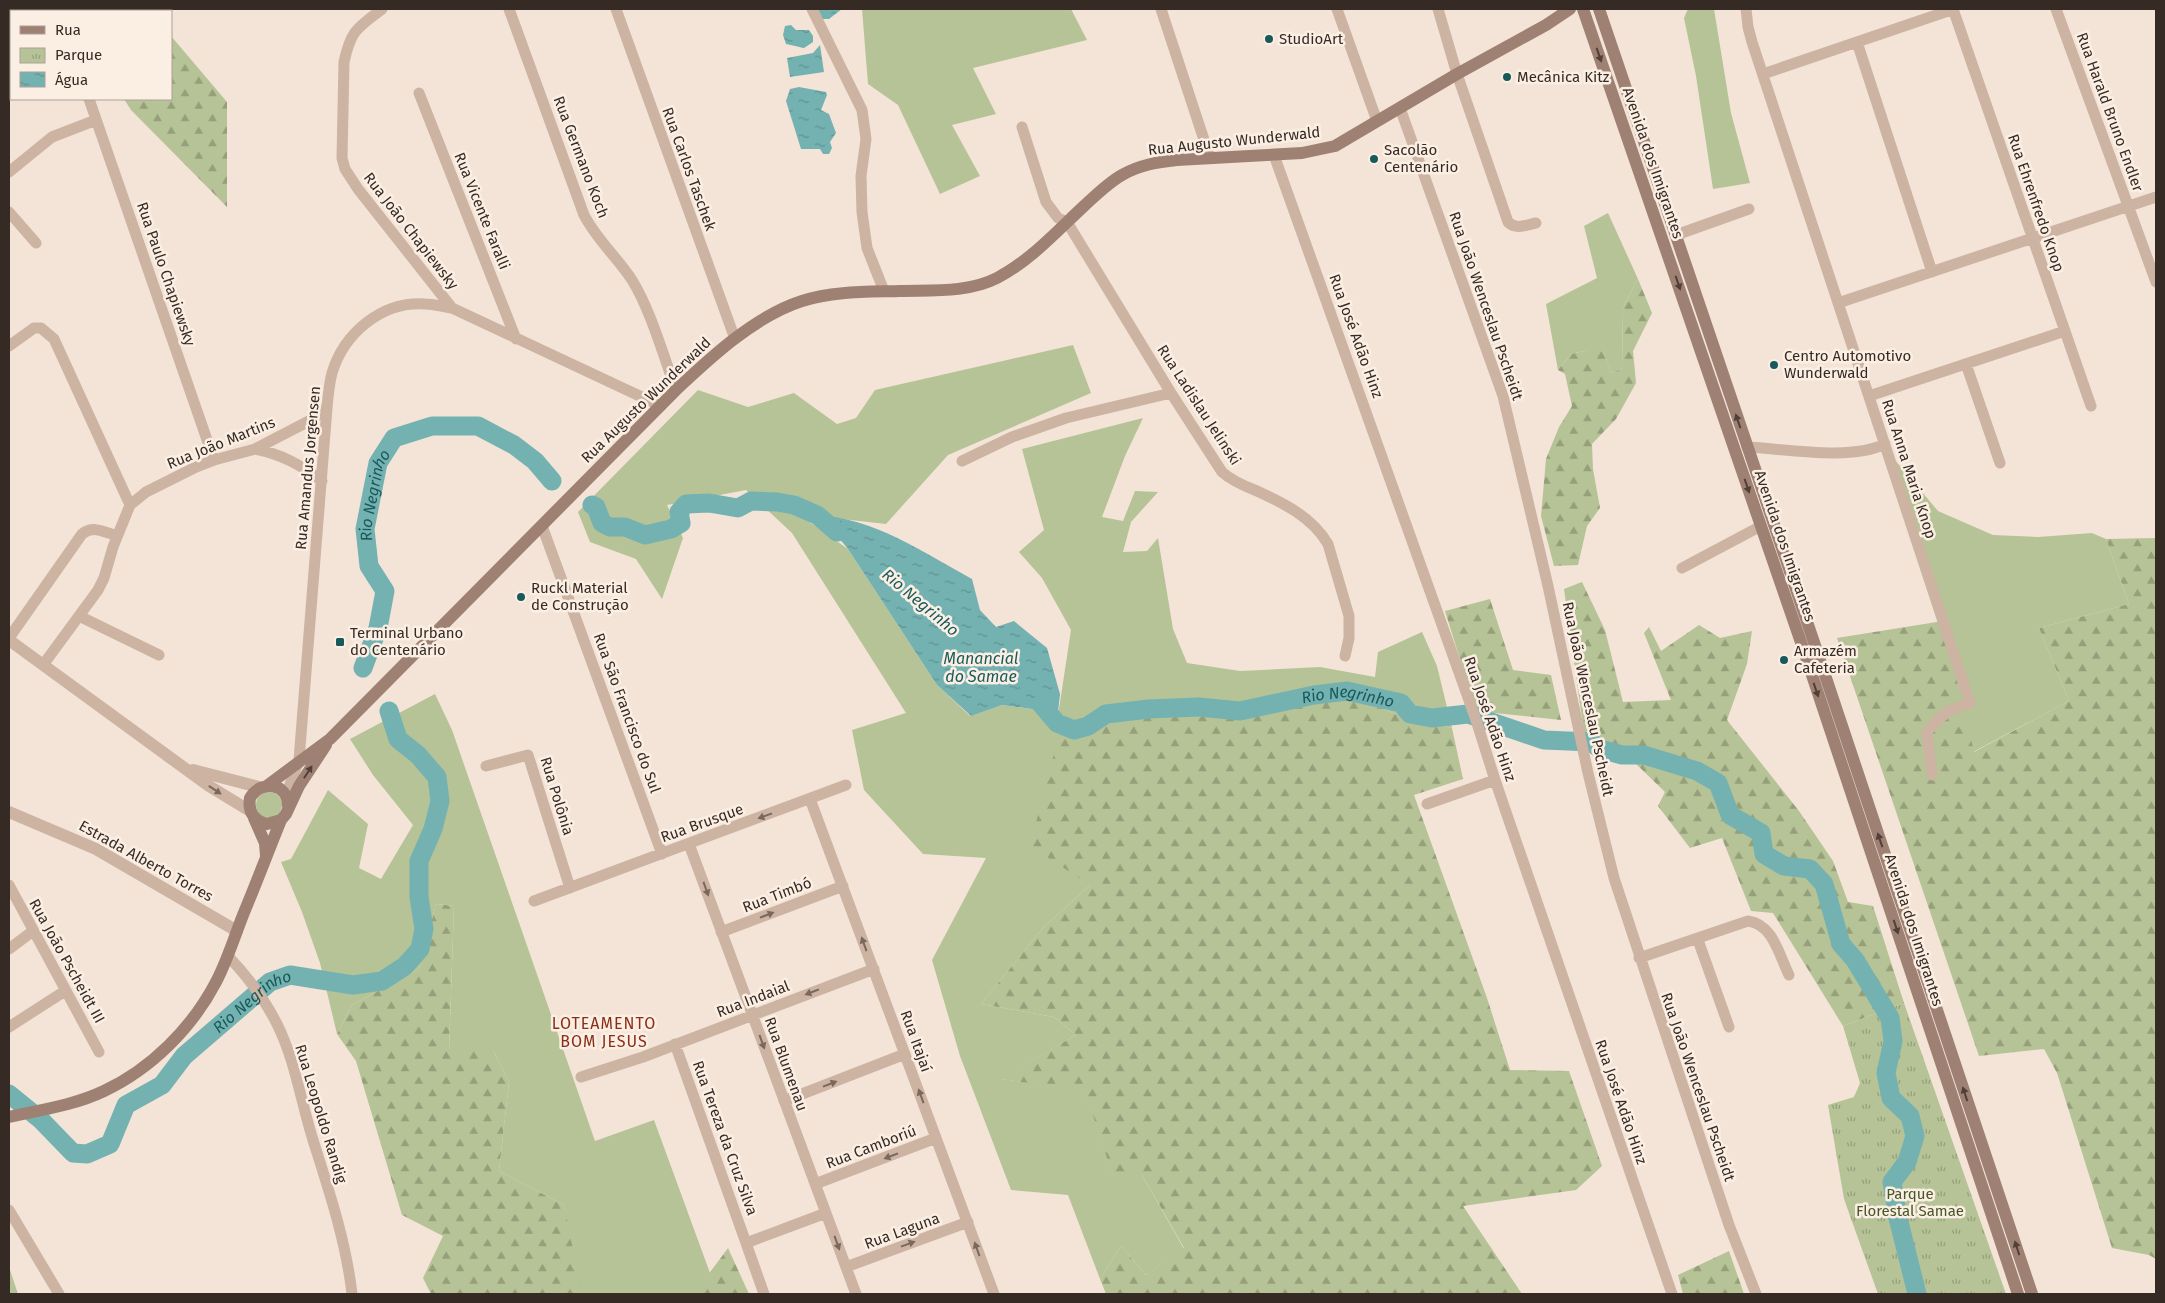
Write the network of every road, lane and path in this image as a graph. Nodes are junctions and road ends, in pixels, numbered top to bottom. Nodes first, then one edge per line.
1 (382, 9) edge
2 (509, 9) edge
3 (616, 9) edge
4 (812, 9) edge
5 (1161, 9) edge
6 (1337, 9) edge
7 (1438, 9) edge
8 (1570, 9) edge
9 (1583, 9) edge
10 (1599, 9) edge
11 (1746, 9) edge
12 (1953, 9) edge
13 (2056, 9) edge
14 (1857, 42) junction
15 (1457, 74) junction
16 (1764, 74) junction
17 (419, 93) dead end
18 (89, 100) edge
19 (1400, 108) junction
20 (96, 120) junction
21 (1377, 121) junction
22 (1022, 128) dead end
23 (1274, 154) junction
24 (1649, 157) junction
25 (1210, 158) junction
26 (1636, 161) junction
27 (9, 172) edge
28 (2156, 197) edge
29 (2129, 207) junction
30 (1749, 209) dead end
31 (9, 212) edge
32 (1067, 222) junction
33 (1536, 222) dead end
34 (1676, 235) junction
35 (1662, 237) junction
36 (2033, 239) junction
37 (36, 242) dead end
38 (1932, 272) junction
39 (2156, 282) edge
40 (884, 291) junction
41 (1838, 303) junction
42 (452, 308) junction
43 (2065, 331) junction
44 (516, 339) junction
45 (735, 339) junction
46 (9, 346) edge
47 (1966, 364) junction
48 (676, 390) junction
49 (1171, 393) junction
50 (1869, 396) junction
51 (661, 406) junction
52 (2092, 406) dead end
53 (326, 408) junction
54 (1885, 444) junction
55 (1747, 447) junction
56 (256, 449) junction
57 (214, 460) junction
58 (962, 461) dead end
59 (2000, 463) dead end
60 (322, 481) junction
61 (130, 505) junction
62 (542, 526) junction
63 (1761, 526) junction
64 (117, 536) junction
65 (1682, 568) dead end
66 (1778, 577) junction
67 (1798, 594) junction
68 (79, 616) junction
69 (9, 639) edge
70 (1804, 651) junction
71 (159, 655) dead end
72 (1345, 656) dead end
73 (1821, 663) junction
74 (43, 665) junction
75 (330, 739) junction
76 (299, 760) junction
77 (181, 766) junction
78 (486, 766) dead end
79 (1843, 768) junction
80 (1932, 775) dead end
81 (1495, 780) junction
82 (846, 785) dead end
83 (1861, 785) junction
84 (264, 786) junction
85 (810, 798) junction
86 (287, 801) junction
87 (1427, 804) dead end
88 (9, 812) edge
89 (252, 815) junction
90 (281, 820) junction
91 (689, 844) junction
92 (662, 854) junction
93 (266, 858) junction
94 (9, 885) edge
95 (843, 886) junction
96 (570, 888) junction
97 (1893, 896) junction
98 (534, 901) dead end
99 (33, 931) junction
100 (237, 931) junction
101 (721, 932) junction
102 (1698, 940) junction
103 (9, 949) edge
104 (228, 956) junction
105 (1639, 958) junction
106 (874, 969) junction
107 (1788, 975) dead end
108 (65, 991) junction
109 (752, 1015) junction
110 (9, 1027) edge
111 (1729, 1028) dead end
112 (675, 1044) junction
113 (99, 1052) dead end
114 (905, 1054) junction
115 (581, 1077) dead end
116 (784, 1101) junction
117 (9, 1117) edge
118 (936, 1138) junction
119 (815, 1184) junction
120 (9, 1210) edge
121 (826, 1213) junction
122 (968, 1222) junction
123 (746, 1243) junction
124 (846, 1268) junction
125 (60, 1294) edge
126 (352, 1294) edge
127 (764, 1294) edge
128 (856, 1294) edge
129 (994, 1294) edge
130 (1672, 1294) edge
131 (1756, 1294) edge
132 (2018, 1294) edge
133 (2032, 1294) edge

1 - 42 street, Rua João Chapiewsky
2 - 48 street, Rua Germano Koch
3 - 45 street, Rua Carlos Taschek
4 - 40 street
5 - 25 street
6 - 21 street
7 - 15 street
8 - 15 main road, Rua Augusto Wunderwald
9 -> 26 main road, Avenida dos Imigrantes
10 - 24 main road, Avenida dos Imigrantes
11 - 16 street, Rua Anna Maria Knop
12 - 14 street
12 - 36 street, Rua Ehrenfredo Knop
13 - 29 street, Rua Harald Bruno Endler
14 - 16 street
14 - 38 street
15 - 19 main road, Rua Augusto Wunderwald
15 - 33 street
16 - 41 street, Rua Anna Maria Knop
17 - 44 street, Rua Vicente Faralli
18 - 20 street, Rua Paulo Chapiewsky
19 - 21 main road, Rua Augusto Wunderwald
19 - 105 street, Rua João Wenceslau Pscheidt
20 - 27 street
20 - 57 street, Rua Paulo Chapiewsky
21 - 23 main road, Rua Augusto Wunderwald
22 - 32 street, Rua Ladislau Jelinski
23 - 25 main road, Rua Augusto Wunderwald
23 - 81 street, Rua José Adão Hinz
24 - 26 main road
24 - 34 main road, Avenida dos Imigrantes
25 - 32 main road, Rua Augusto Wunderwald
26 - 35 main road, Avenida dos Imigrantes
28 - 29 street
29 - 36 street
29 - 39 street, Rua Harald Bruno Endler
30 - 34 street
31 - 37 street
32 - 40 main road, Rua Augusto Wunderwald
32 - 49 street, Rua Ladislau Jelinski
34 - 35 main road
55 -> 34 main road, Avenida dos Imigrantes
35 -> 63 main road, Avenida dos Imigrantes
36 - 38 street
36 - 43 street, Rua Ehrenfredo Knop
38 - 41 street
40 - 45 main road, Rua Augusto Wunderwald
41 - 50 street, Rua Anna Maria Knop
42 - 44 street, Rua Amandus Jorgensen
42 - 53 street, Rua Amandus Jorgensen
43 - 47 street
43 - 52 street, Rua Ehrenfredo Knop
44 - 51 street, Rua Amandus Jorgensen
45 - 48 main road, Rua Augusto Wunderwald
46 - 61 street
47 - 50 street
47 - 59 street
48 - 51 main road, Rua Augusto Wunderwald
49 - 58 street
49 - 72 street, Rua Ladislau Jelinski
50 - 54 street, Rua Anna Maria Knop
51 - 62 main road, Rua Augusto Wunderwald
53 - 56 street, Rua João Martins
53 - 60 street, Rua Amandus Jorgensen
54 - 55 street
54 - 80 street, Rua Anna Maria Knop
55 - 67 main road, Avenida dos Imigrantes
56 - 57 street, Rua João Martins
56 - 60 street
57 - 61 street, Rua João Martins
60 - 76 street, Rua Amandus Jorgensen
61 - 64 street
62 - 75 main road, Rua Augusto Wunderwald
62 - 92 street, Rua São Francisco do Sul
63 - 65 street
63 - 66 main road, Avenida dos Imigrantes
64 - 68 street
64 - 69 street
66 - 67 main road
66 - 70 main road, Avenida dos Imigrantes
67 - 73 main road, Avenida dos Imigrantes
68 - 71 street
68 - 74 street
69 - 74 street
70 - 73 main road
70 -> 79 main road, Avenida dos Imigrantes
73 - 83 main road, Avenida dos Imigrantes
74 - 77 street
75 - 76 main road, Rua Augusto Wunderwald
86 -> 75 main road, Rua Augusto Wunderwald
76 - 84 main road, Rua Augusto Wunderwald
76 - 86 street, Rua Amandus Jorgensen
77 - 84 street
77 -> 89 street
78 - 96 street, Rua Polônia
79 - 83 main road
79 - 97 main road, Avenida dos Imigrantes
81 - 87 street
81 - 130 street, Rua José Adão Hinz
82 - 85 street, Rua Brusque
97 -> 83 main road, Avenida dos Imigrantes
84 - 86 main road
84 - 89 main road
85 -> 91 street, Rua Brusque
85 - 95 street, Rua Itajaí
86 - 90 main road, Rua Augusto Wunderwald
88 - 100 street, Estrada Alberto Torres
89 - 90 main road
89 - 93 main road
90 - 93 main road, Rua Augusto Wunderwald
91 - 92 street, Rua Brusque
91 -> 101 street, Rua Blumenau
92 - 96 street, Rua Brusque
93 - 100 main road, Rua Augusto Wunderwald
94 - 99 street, Rua João Pscheidt III
101 -> 95 street, Rua Timbó
106 -> 95 street, Rua Itajaí
96 - 98 street, Rua Brusque
97 -> 132 main road, Avenida dos Imigrantes
133 -> 97 main road, Avenida dos Imigrantes
99 - 103 street
99 - 108 street, Rua João Pscheidt III
100 - 104 main road, Rua Augusto Wunderwald
101 - 109 street, Rua Blumenau
102 - 105 street
102 - 107 street
102 - 111 street
104 - 117 main road, Rua Augusto Wunderwald
104 - 126 street, Rua Leopoldo Randig
105 - 131 street, Rua João Wenceslau Pscheidt
106 -> 109 street, Rua Indaial
106 - 114 street, Rua Itajaí
108 - 110 street
108 - 113 street, Rua João Pscheidt III
109 - 112 street, Rua Indaial
109 -> 116 street, Rua Blumenau
112 - 115 street, Rua Indaial
112 - 123 street, Rua Tereza da Cruz Silva
116 -> 114 street
118 -> 114 street, Rua Itajaí
116 - 119 street, Rua Blumenau
118 -> 119 street, Rua Camboriú
118 - 122 street, Rua Itajaí
119 - 121 street, Rua Blumenau
120 - 125 street
121 - 123 street
121 -> 124 street, Rua Blumenau
124 -> 122 street, Rua Laguna
129 -> 122 street, Rua Itajaí
123 - 127 street, Rua Tereza da Cruz Silva
124 - 128 street, Rua Blumenau

